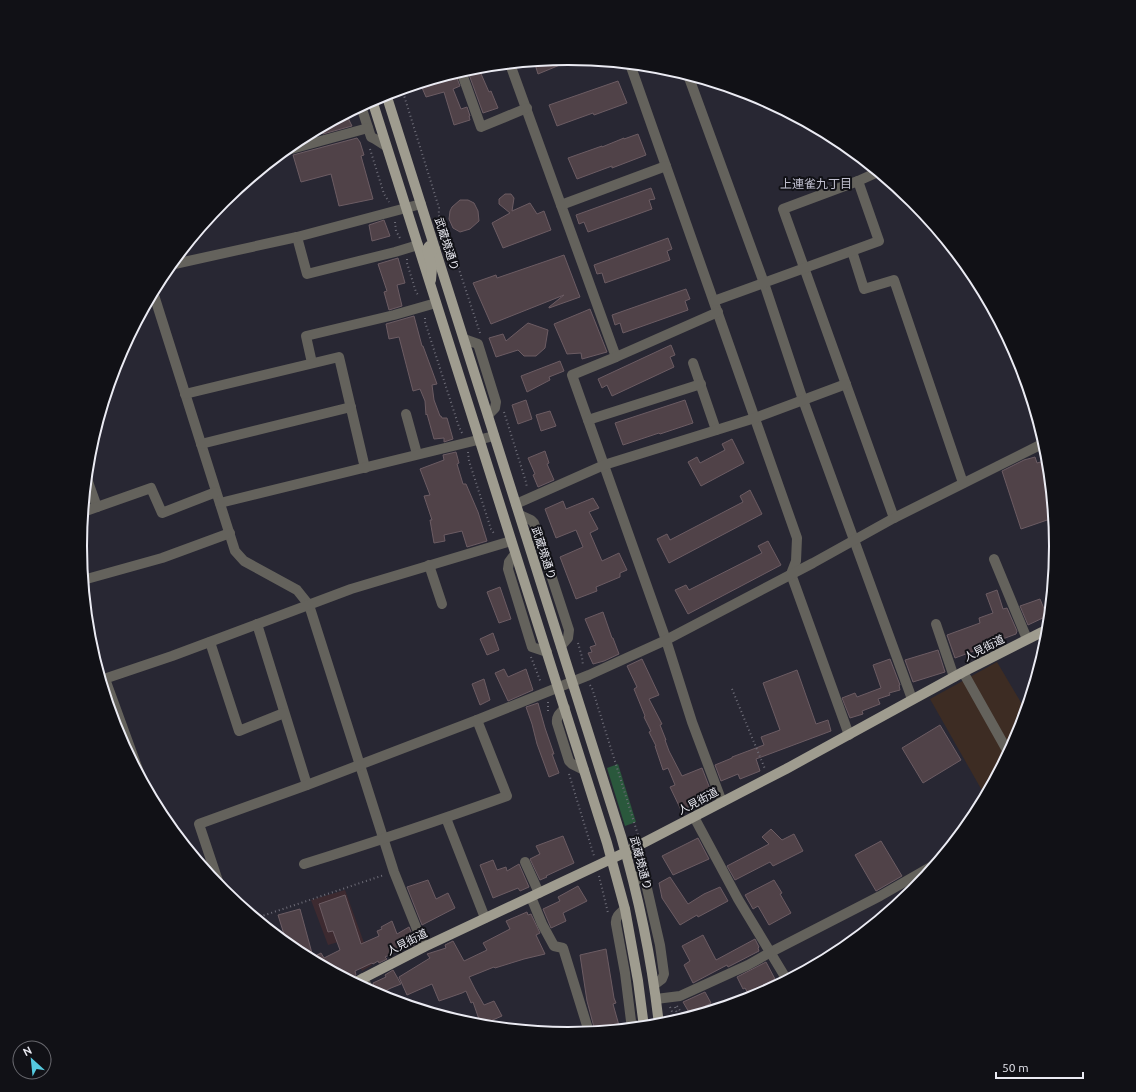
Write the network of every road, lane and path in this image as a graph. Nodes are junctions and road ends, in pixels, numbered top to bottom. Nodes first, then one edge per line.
1 (512, 68) edge
2 (632, 69) edge
3 (463, 77) edge
4 (690, 81) edge
5 (404, 95) edge
6 (388, 100) edge
7 (374, 106) edge
8 (527, 108) junction
9 (363, 112) edge
10 (368, 128) junction
11 (386, 146) junction
12 (300, 147) edge
13 (370, 149) dead end
14 (666, 166) junction
15 (873, 174) edge
16 (858, 181) junction
17 (421, 204) junction
18 (560, 205) junction
19 (392, 206) dead end
20 (406, 208) junction
21 (395, 216) dead end
22 (297, 237) junction
23 (404, 244) dead end
24 (418, 245) junction
25 (435, 249) junction
26 (852, 251) junction
27 (407, 258) dead end
28 (178, 264) edge
29 (804, 268) junction
30 (764, 283) junction
31 (431, 286) junction
32 (419, 297) dead end
33 (714, 301) junction
34 (153, 302) edge
35 (436, 303) junction
36 (718, 312) junction
37 (425, 316) dead end
38 (482, 340) dead end
39 (616, 357) junction
40 (312, 363) junction
41 (693, 363) dead end
42 (701, 384) junction
43 (846, 384) junction
44 (185, 394) junction
45 (803, 400) junction
46 (351, 407) junction
47 (503, 407) dead end
48 (406, 414) dead end
49 (755, 418) junction
50 (588, 420) junction
51 (716, 430) junction
52 (494, 436) junction
53 (465, 439) dead end
54 (479, 439) junction
55 (201, 444) junction
56 (468, 446) dead end
57 (1039, 446) edge
58 (417, 454) junction
59 (604, 465) junction
60 (365, 468) junction
61 (963, 483) junction
62 (527, 488) dead end
63 (90, 489) edge
64 (216, 492) junction
65 (220, 504) junction
66 (516, 504) junction
67 (97, 507) junction
68 (88, 510) edge
69 (894, 518) junction
70 (230, 533) junction
71 (498, 540) dead end
72 (511, 540) junction
73 (854, 540) junction
74 (994, 559) dead end
75 (796, 561) junction
76 (813, 563) junction
77 (428, 566) junction
78 (790, 574) junction
79 (88, 579) edge
80 (442, 604) dead end
81 (309, 605) junction
82 (257, 624) junction
83 (936, 624) dead end
84 (1041, 632) edge
85 (1027, 639) junction
86 (666, 640) junction
87 (210, 642) junction
88 (959, 674) junction
89 (106, 679) edge
90 (572, 682) junction
91 (589, 684) dead end
92 (558, 688) junction
93 (732, 689) dead end
94 (548, 698) dead end
95 (912, 699) junction
96 (284, 713) junction
97 (549, 715) dead end
98 (477, 720) junction
99 (849, 734) junction
100 (1005, 747) edge
101 (360, 765) junction
102 (568, 772) dead end
103 (768, 778) junction
104 (307, 785) junction
105 (722, 802) junction
106 (694, 817) junction
107 (446, 818) junction
108 (638, 836) dead end
109 (384, 839) junction
110 (626, 852) junction
111 (594, 858) dead end
112 (611, 858) junction
113 (525, 862) dead end
114 (304, 864) dead end
115 (208, 866) edge
116 (394, 872) junction
117 (921, 873) edge
118 (535, 895) junction
119 (624, 909) junction
120 (261, 916) edge
121 (485, 918) junction
122 (424, 947) junction
123 (771, 952) junction
124 (784, 975) edge
125 (360, 979) edge
126 (656, 999) junction
127 (670, 1002) dead end
128 (682, 1013) edge
129 (678, 1014) edge
130 (674, 1015) edge
131 (658, 1019) edge
132 (643, 1021) edge
133 (632, 1023) edge
134 (587, 1026) edge

1 - 8 street
2 - 14 street
3 - 8 street
4 - 30 street
5 - 38 path
6 - 17 main road, 武蔵境通り
7 - 11 main road
8 - 18 street
9 - 10 street
10 - 11 street
10 - 12 street
11 - 20 main road
13 - 19 path
14 - 18 street
14 - 33 street
15 - 16 street
16 - 26 street
16 - 29 street
17 - 20 street
17 - 25 main road, 武蔵境通り
18 - 39 street
20 - 22 street
20 - 24 main road
21 - 23 path
22 - 24 street
22 - 28 street
24 - 31 main road
25 - 31 main road
25 - 52 main road, 武蔵境通り
26 - 29 street
26 - 61 street
27 - 32 path
29 - 30 street
29 - 43 street
30 - 33 street
30 - 45 street
31 - 35 main road
33 - 36 street
34 - 44 street
35 - 40 street
35 - 54 main road
36 - 39 street
36 - 49 street
37 - 53 path
39 - 50 street
40 - 44 street
40 - 46 street
41 - 42 street
42 - 50 street
42 - 51 street
43 - 45 street
43 - 69 street
44 - 55 street
45 - 49 street
45 - 73 street
46 - 55 street
46 - 60 street
47 - 62 path
48 - 58 street
49 - 51 street
49 - 75 street
50 - 59 street
51 - 59 street
52 - 54 street
52 - 66 main road, 武蔵境通り
54 - 58 street
54 - 72 main road
55 - 64 street
56 - 71 path
57 - 61 street
58 - 60 street
59 - 66 street
59 - 86 street
60 - 65 street
61 - 69 street
63 - 67 street
64 - 65 street
64 - 67 street
65 - 70 street
66 - 90 main road, 武蔵境通り
67 - 68 street
69 - 73 street
70 - 79 street
70 - 81 street
72 - 77 street
72 - 92 main road
73 - 76 street
73 - 95 street
74 - 85 street
75 - 76 street
75 - 78 street
76 - 78 street
77 - 80 street
77 - 81 street
78 - 86 street
78 - 99 street
81 - 82 street
81 - 101 street
82 - 87 street
82 - 96 street
83 - 88 street
84 - 85 main road, 人見街道
85 - 88 main road, 人見街道
86 - 90 street
86 - 105 street
87 - 89 street
87 - 96 street
88 - 95 main road, 人見街道
88 - 100 street
90 - 92 street
90 - 110 main road, 武蔵境通り
91 - 108 path
92 - 98 street
92 - 112 main road
93 - 103 path
94 - 97 path
95 - 99 main road, 人見街道
96 - 104 street
98 - 101 street
98 - 107 street
99 - 103 main road, 人見街道
101 - 104 street
101 - 109 street
102 - 111 path
103 - 105 main road, 人見街道
104 - 115 street
105 - 106 main road, 人見街道
106 - 110 main road, 人見街道
106 - 123 street
107 - 109 street
107 - 121 street
109 - 114 street
109 - 116 street
110 - 112 main road, 人見街道
110 - 126 main road, 武蔵境通り
112 - 118 main road, 人見街道
112 - 119 main road
113 - 118 street
116 - 120 path
116 - 122 street
117 - 123 street
118 - 121 main road, 人見街道
118 - 134 street
119 - 132 main road
119 - 133 street
121 - 122 main road, 人見街道
122 - 125 main road, 人見街道
123 - 124 street
123 - 126 street
126 - 131 main road, 武蔵境通り
127 - 130 path
128 - 129 path

